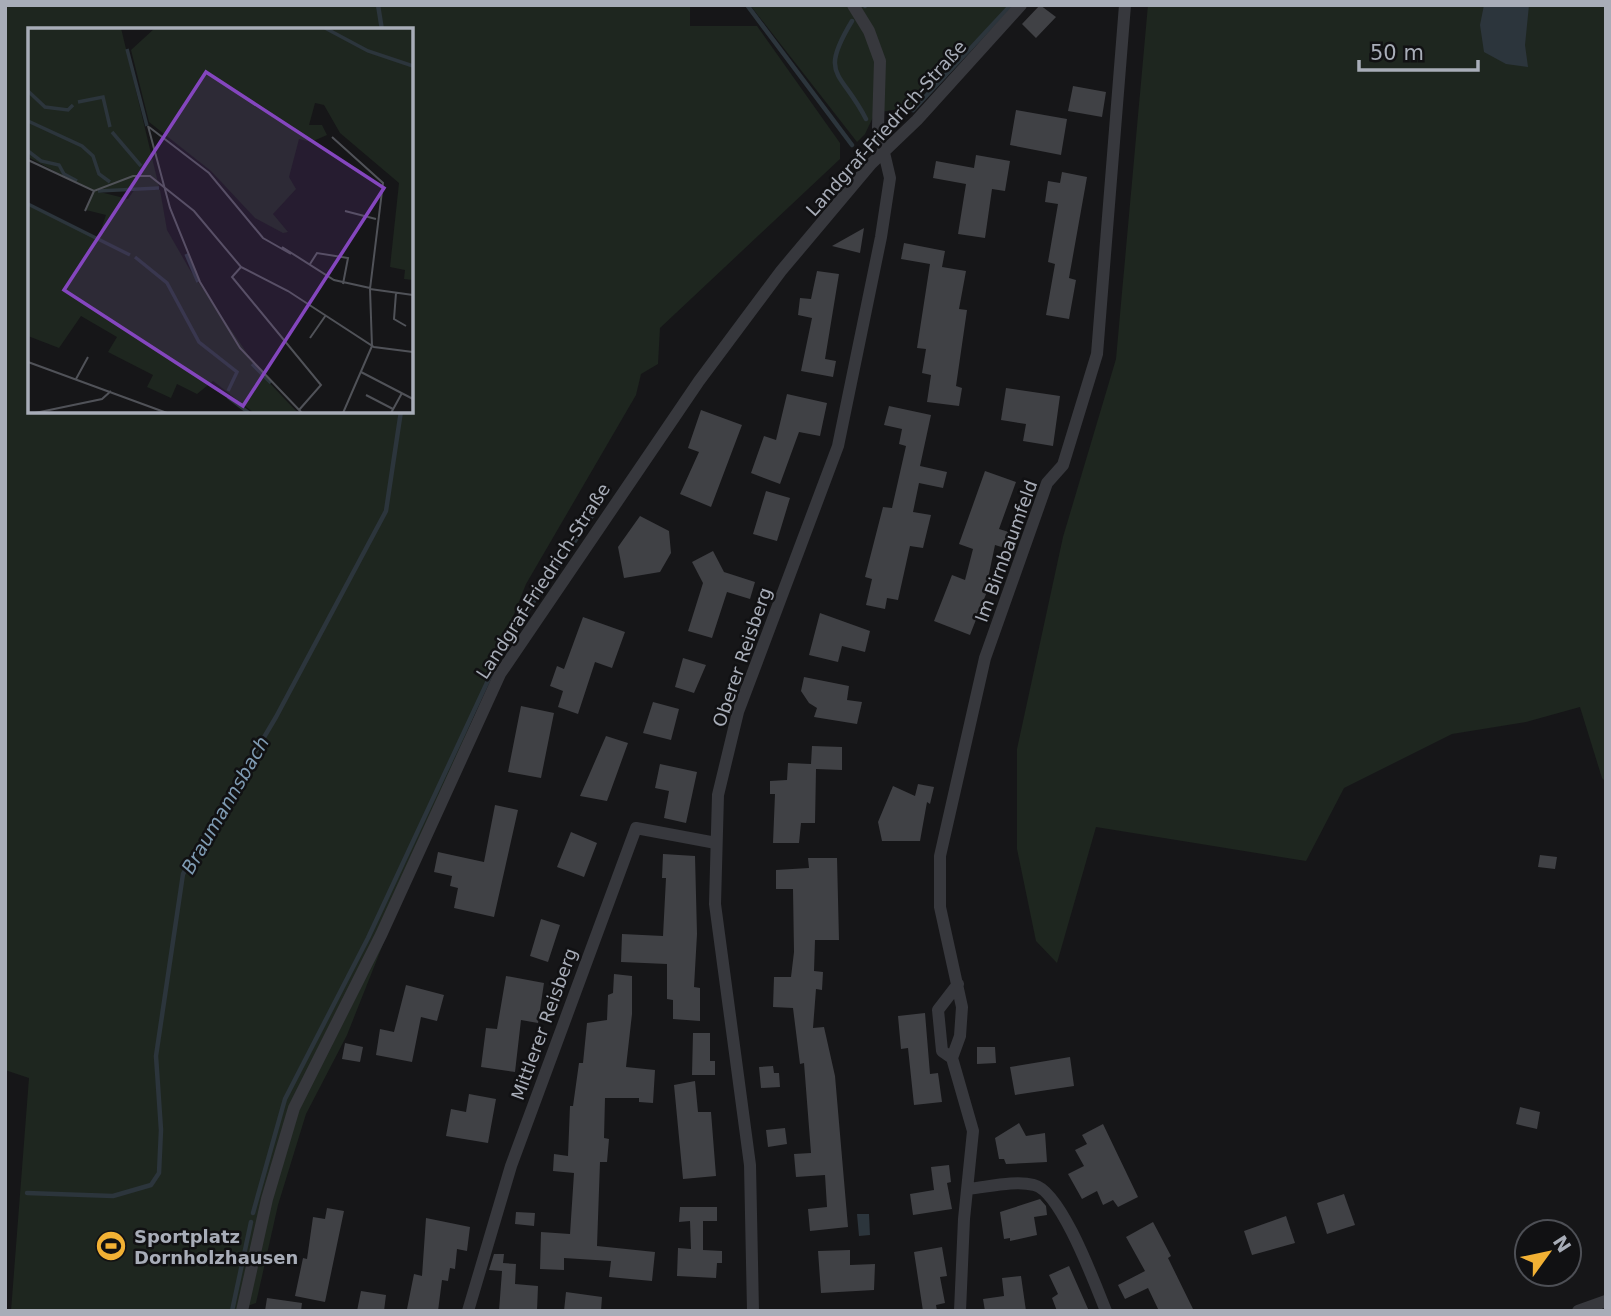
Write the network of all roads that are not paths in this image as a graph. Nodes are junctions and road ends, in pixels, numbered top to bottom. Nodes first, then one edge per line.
1 (853, 5) edge
2 (1021, 5) edge
3 (1125, 5) edge
4 (884, 151) junction
5 (716, 843) junction
6 (958, 984) junction
7 (952, 1058) junction
8 (968, 1189) junction
9 (1606, 1301) edge
10 (242, 1311) edge
11 (468, 1311) edge
12 (753, 1311) edge
13 (960, 1311) edge
14 (1106, 1311) edge
15 (1578, 1311) edge

1 - 4 street, Oberer Reisberg
2 - 4 street, Landgraf-Friedrich-Straße
3 - 6 street, Im Birnbaumfeld
4 - 5 street, Oberer Reisberg
4 - 10 street, Landgraf-Friedrich-Straße
5 - 11 street, Mittlerer Reisberg
5 - 12 street, Oberer Reisberg
6 - 7 street, Im Birnbaumfeld
6 - 7 street
7 - 8 street
8 - 13 street
8 - 14 street
9 - 15 street

